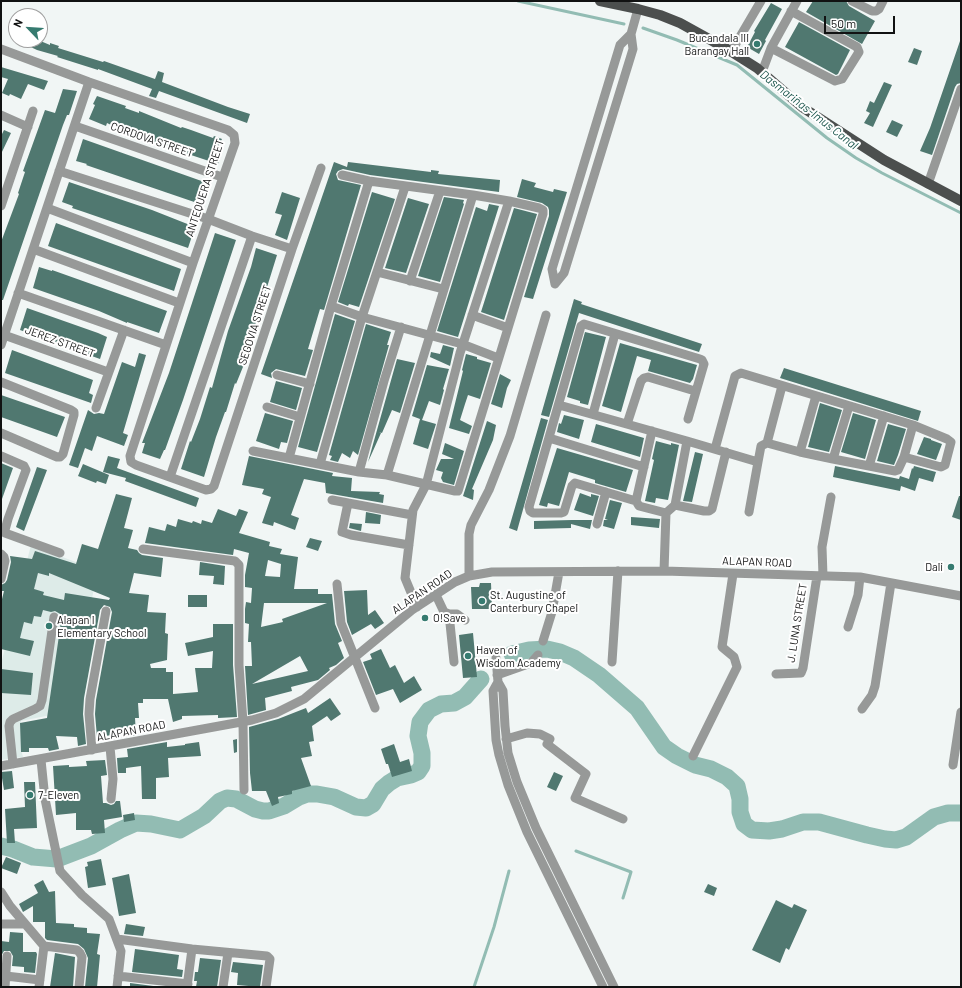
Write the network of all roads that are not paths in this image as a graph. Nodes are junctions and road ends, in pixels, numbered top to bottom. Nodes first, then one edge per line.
1 (600, 1) edge
2 (761, 1) edge
3 (797, 1) edge
4 (852, 1) edge
5 (883, 1) edge
6 (638, 9) junction
7 (791, 11) junction
8 (631, 34) junction
9 (771, 48) junction
10 (1, 49) edge
11 (731, 52) junction
12 (762, 72) junction
13 (89, 82) junction
14 (961, 89) edge
15 (33, 112) dead end
16 (1, 115) edge
17 (75, 126) junction
18 (28, 127) junction
19 (321, 168) dead end
20 (59, 171) junction
21 (342, 175) dead end
22 (222, 176) junction
23 (369, 181) junction
24 (928, 184) junction
25 (405, 187) junction
26 (440, 191) junction
27 (473, 195) junction
28 (961, 201) edge
29 (509, 202) junction
30 (1, 204) edge
31 (47, 208) junction
32 (208, 219) junction
33 (252, 236) junction
34 (33, 249) junction
35 (292, 249) junction
36 (193, 263) junction
37 (377, 272) junction
38 (410, 281) junction
39 (443, 289) junction
40 (18, 293) junction
41 (179, 304) junction
42 (331, 306) junction
43 (472, 315) junction
44 (546, 315) dead end
45 (362, 317) junction
46 (401, 327) junction
47 (508, 328) junction
48 (124, 330) junction
49 (615, 334) junction
50 (4, 335) junction
51 (429, 335) junction
52 (462, 344) junction
53 (1, 345) edge
54 (166, 345) junction
55 (498, 358) junction
56 (108, 372) junction
57 (277, 375) dead end
58 (1, 382) edge
59 (310, 384) junction
60 (782, 386) junction
61 (695, 391) junction
62 (816, 396) junction
63 (559, 405) junction
64 (848, 406) junction
65 (267, 407) dead end
66 (96, 408) dead end
67 (593, 414) junction
68 (884, 416) junction
69 (300, 417) junction
70 (688, 419) dead end
71 (627, 424) junction
72 (913, 425) junction
73 (652, 431) junction
74 (1, 433) edge
75 (549, 438) junction
76 (687, 441) junction
77 (767, 443) junction
78 (715, 449) junction
79 (254, 451) dead end
80 (726, 452) junction
81 (800, 452) junction
82 (1, 456) edge
83 (904, 457) junction
84 (289, 458) junction
85 (834, 459) junction
86 (758, 462) junction
87 (320, 464) junction
88 (869, 466) junction
89 (644, 467) junction
90 (359, 472) junction
91 (387, 475) junction
92 (170, 477) junction
93 (426, 485) junction
94 (606, 492) junction
95 (831, 497) dead end
96 (332, 500) dead end
97 (636, 501) junction
98 (348, 503) junction
99 (675, 505) junction
100 (749, 512) dead end
101 (666, 513) junction
102 (412, 515) junction
103 (5, 517) edge
104 (598, 524) dead end
105 (410, 545) junction
106 (143, 549) dead end
107 (60, 553) dead end
108 (3, 556) edge
109 (469, 570) junction
110 (559, 572) junction
111 (618, 572) junction
112 (664, 572) junction
113 (733, 574) junction
114 (820, 576) junction
115 (860, 577) junction
116 (1, 580) edge
117 (891, 583) junction
118 (337, 584) dead end
119 (436, 595) junction
120 (961, 596) edge
121 (417, 607) junction
122 (106, 611) dead end
123 (449, 614) junction
124 (54, 617) dead end
125 (465, 620) dead end
126 (848, 627) dead end
127 (543, 641) dead end
128 (538, 655) dead end
129 (355, 657) junction
130 (496, 658) dead end
131 (454, 662) dead end
132 (612, 662) dead end
133 (776, 674) dead end
134 (497, 679) junction
135 (375, 708) dead end
136 (862, 708) dead end
137 (961, 712) edge
138 (243, 722) junction
139 (506, 739) junction
140 (110, 747) junction
141 (92, 750) junction
142 (693, 756) dead end
143 (41, 760) junction
144 (13, 764) junction
145 (953, 765) dead end
146 (1, 766) edge
147 (244, 790) dead end
148 (111, 799) dead end
149 (623, 819) dead end
150 (1, 892) edge
151 (1, 924) edge
152 (25, 924) junction
153 (117, 939) junction
154 (44, 946) junction
155 (192, 949) junction
156 (228, 953) junction
157 (7, 956) dead end
158 (6, 976) junction
159 (118, 976) junction
160 (40, 984) edge
161 (188, 986) edge
162 (5, 987) edge
163 (79, 987) edge
164 (117, 987) edge
165 (223, 987) edge
166 (266, 987) edge
167 (603, 987) edge
168 (614, 987) edge

1 - 6 main road
2 - 11 street
3 - 7 street
4 - 5 street
6 - 8 street
6 - 11 main road
7 - 9 street
7 - 9 street
8 - 8 street
9 - 12 street
10 - 13 street, ANTEQUERA STREET
11 - 12 main road
12 - 24 main road
13 - 17 street
13 - 22 street, ANTEQUERA STREET
14 - 24 street
15 - 18 street
16 - 18 street
17 - 20 street
17 - 22 street, CORDOVA STREET
18 - 30 street
19 - 35 street, SEGOVIA STREET
20 - 31 street
20 - 32 street
21 - 23 street
22 - 32 street, ANTEQUERA STREET
23 - 25 street
23 - 42 street
24 - 28 main road
25 - 26 street
25 - 37 street
26 - 27 street
26 - 38 street
27 - 29 street
27 - 39 street
29 - 43 street
29 - 47 street
31 - 34 street
31 - 36 street
32 - 33 street
32 - 36 street, ANTEQUERA STREET
33 - 35 street
33 - 92 street
34 - 40 street
34 - 41 street
35 - 92 street, SEGOVIA STREET
36 - 41 street, ANTEQUERA STREET
37 - 38 street
37 - 45 street
38 - 39 street
39 - 51 street
40 - 48 street
40 - 50 street
41 - 54 street, ANTEQUERA STREET
42 - 45 street
42 - 59 street
43 - 47 street
43 - 52 street
44 - 109 street
45 - 46 street
45 - 87 street
46 - 51 street
46 - 90 street
47 - 55 street
48 - 54 street
48 - 56 street
49 - 61 street
49 - 63 street
49 - 67 street
50 - 53 street
50 - 56 street, JEREZ STREET
51 - 52 street
51 - 91 street
52 - 55 street
52 - 93 street
54 - 92 street, ANTEQUERA STREET
55 - 93 street
56 - 66 street
57 - 59 street
58 - 74 street
59 - 69 street
60 - 62 street
60 - 77 street
60 - 78 street
61 - 70 street
61 - 71 street
62 - 64 street
62 - 81 street
63 - 67 street
63 - 75 street
64 - 68 street
64 - 85 street
65 - 69 street
67 - 71 street
68 - 72 street
68 - 88 street
69 - 84 street
71 - 73 street
72 - 83 street
72 - 83 street
73 - 76 street
73 - 89 street
75 - 89 street
75 - 94 street
76 - 78 street
76 - 99 street
77 - 81 street
77 - 86 street
78 - 80 street
79 - 84 street
80 - 86 street
80 - 99 street
81 - 85 street
82 - 103 street
83 - 88 street
84 - 87 street
85 - 88 street
86 - 100 street
87 - 90 street
89 - 97 street
90 - 91 street
91 - 93 street
93 - 102 street
94 - 97 street
94 - 104 street
95 - 114 street
96 - 98 street
97 - 101 street
98 - 102 street
98 - 105 street
99 - 101 street
101 - 112 street
102 - 105 street
103 - 107 street
105 - 121 street
106 - 138 street
108 - 116 street
109 - 110 street, ALAPAN ROAD
109 - 119 street, ALAPAN ROAD
110 - 111 street, ALAPAN ROAD
110 - 127 street
111 - 112 street, ALAPAN ROAD
111 - 132 street
112 - 113 street, ALAPAN ROAD
113 - 114 street, ALAPAN ROAD
113 - 142 street
114 - 115 street, ALAPAN ROAD
114 - 133 street, J. LUNA STREET
115 - 117 street, ALAPAN ROAD
115 - 126 street
117 - 120 street, ALAPAN ROAD
117 - 136 street
118 - 129 street
119 - 121 street, ALAPAN ROAD
119 - 123 street
121 - 129 street, ALAPAN ROAD
122 - 141 street
123 - 125 street
123 - 131 street
124 - 144 street
128 - 134 street
129 - 135 street
129 - 138 street, ALAPAN ROAD
130 - 134 street
134 - 139 street
134 - 167 street
137 - 145 street
138 - 140 street, ALAPAN ROAD
138 - 147 street
139 - 149 street
139 - 168 street
140 - 141 street, ALAPAN ROAD
140 - 148 street
141 - 143 street, ALAPAN ROAD
143 - 144 street, ALAPAN ROAD
143 - 153 street
144 - 146 street, ALAPAN ROAD
150 - 152 street
151 - 152 street
152 - 154 street
153 - 155 street
153 - 159 street
154 - 160 street
154 - 163 street
155 - 156 street
155 - 161 street
156 - 165 street
156 - 166 street
157 - 158 street
158 - 160 street
158 - 162 street
159 - 161 street
159 - 164 street

